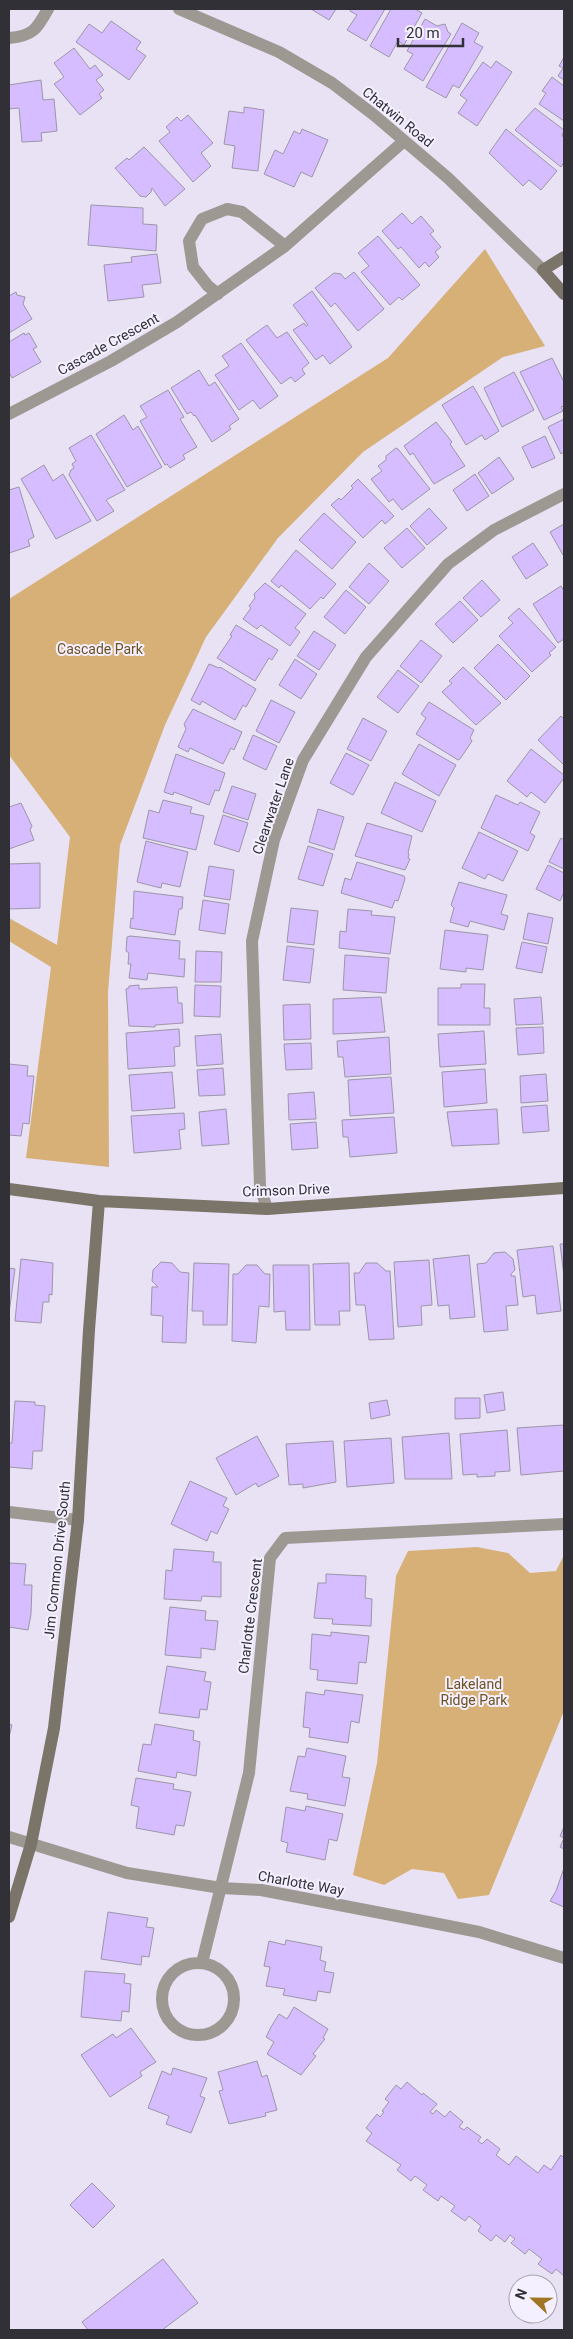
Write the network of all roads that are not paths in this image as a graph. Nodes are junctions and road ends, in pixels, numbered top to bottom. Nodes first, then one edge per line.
1 (48, 9) edge
2 (179, 9) edge
3 (9, 38) edge
4 (404, 141) junction
5 (285, 246) junction
6 (564, 257) edge
7 (543, 270) junction
8 (218, 294) junction
9 (564, 294) edge
10 (9, 414) edge
11 (564, 494) edge
12 (564, 1188) edge
13 (9, 1189) edge
14 (99, 1202) junction
15 (267, 1208) junction
16 (9, 1512) edge
17 (78, 1520) junction
18 (564, 1524) edge
19 (9, 1837) edge
20 (31, 1844) junction
21 (220, 1888) junction
22 (9, 1917) edge
23 (564, 1958) edge
24 (202, 1962) junction

1 - 3 street
2 - 4 street, Chatwin Road
4 - 5 street, Cascade Crescent
4 - 7 street, Chatwin Road
5 - 8 street, Cascade Crescent
5 - 8 street
6 - 7 street
7 - 9 street, Chatwin Road
8 - 10 street, Cascade Crescent
11 - 15 street, Clearwater Lane
12 - 15 street, Crimson Drive
13 - 14 street, Crimson Drive
14 - 15 street, Crimson Drive
14 - 17 street, Jim Common Drive South
16 - 17 street
17 - 20 street, Jim Common Drive South
18 - 21 street, Charlotte Crescent
19 - 20 street, Charlotte Way
20 - 21 street, Charlotte Way
20 - 22 street, Jim Common Drive South
21 - 23 street, Charlotte Way
21 - 24 street
24 - 24 street

